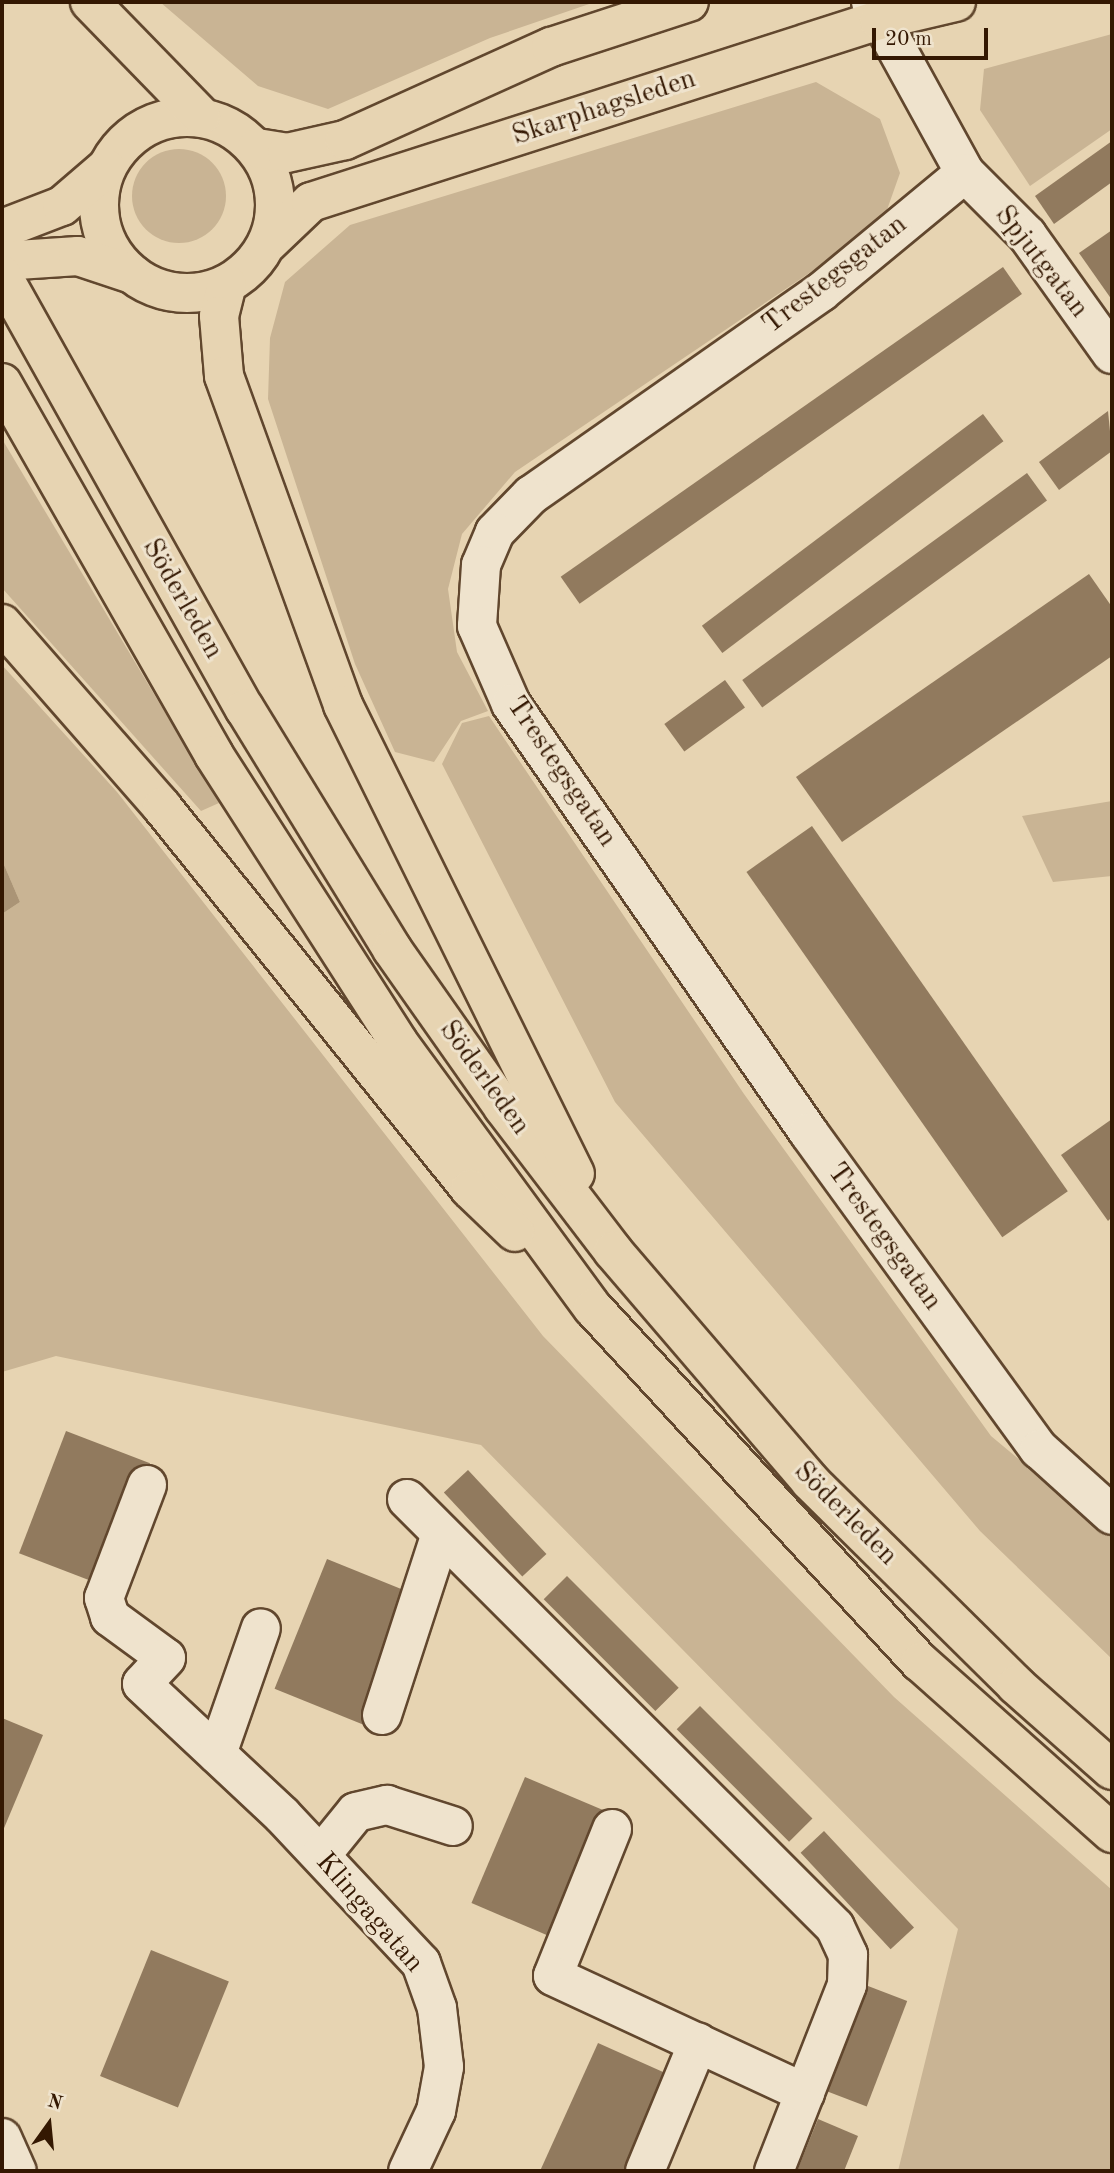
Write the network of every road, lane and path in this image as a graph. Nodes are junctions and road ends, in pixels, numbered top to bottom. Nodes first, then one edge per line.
1 (90, 2) edge
2 (689, 2) edge
3 (956, 2) edge
4 (875, 11) edge
5 (201, 116) junction
6 (257, 148) junction
7 (106, 168) junction
8 (965, 173) junction
9 (2, 229) edge
10 (268, 243) junction
11 (2, 261) edge
12 (132, 274) junction
13 (2, 275) edge
14 (227, 284) junction
15 (1112, 354) edge
16 (2, 383) edge
17 (2, 624) edge
18 (613, 1251) junction
19 (593, 1308) junction
20 (147, 1485) dead end
21 (407, 1499) dead end
22 (1112, 1515) edge
23 (441, 1532) junction
24 (261, 1629) dead end
25 (382, 1715) dead end
26 (217, 1754) junction
27 (1112, 1770) edge
28 (453, 1826) dead end
29 (612, 1829) dead end
30 (1112, 1833) edge
31 (320, 1855) junction
32 (698, 2043) junction
33 (806, 2093) junction
34 (2, 2138) edge
35 (416, 2169) edge
36 (18, 2171) edge
37 (645, 2171) edge
38 (774, 2171) edge

1 - 5 main road
2 - 6 main road
3 - 4 main road, Skarphagsleden
4 - 8 street
4 - 10 main road, Skarphagsleden
5 - 6 main road
5 - 7 main road
6 - 10 main road
7 - 9 main road
7 - 12 main road
8 - 15 street, Spjutgatan
8 - 22 street, Trestegsgatan
10 - 14 main road
11 - 12 main road
12 - 14 main road
13 - 18 main road, Söderleden
14 - 18 main road
16 - 19 main road, Söderleden
17 - 19 main road
18 - 27 main road, Söderleden
19 - 30 main road, Söderleden
20 - 26 street, Klingagatan
21 - 23 street
23 - 25 street
23 - 33 street
24 - 26 street
26 - 31 street, Klingagatan
28 - 31 street
29 - 32 street
31 - 35 street, Klingagatan
32 - 33 street
32 - 37 street
33 - 38 street
34 - 36 street

